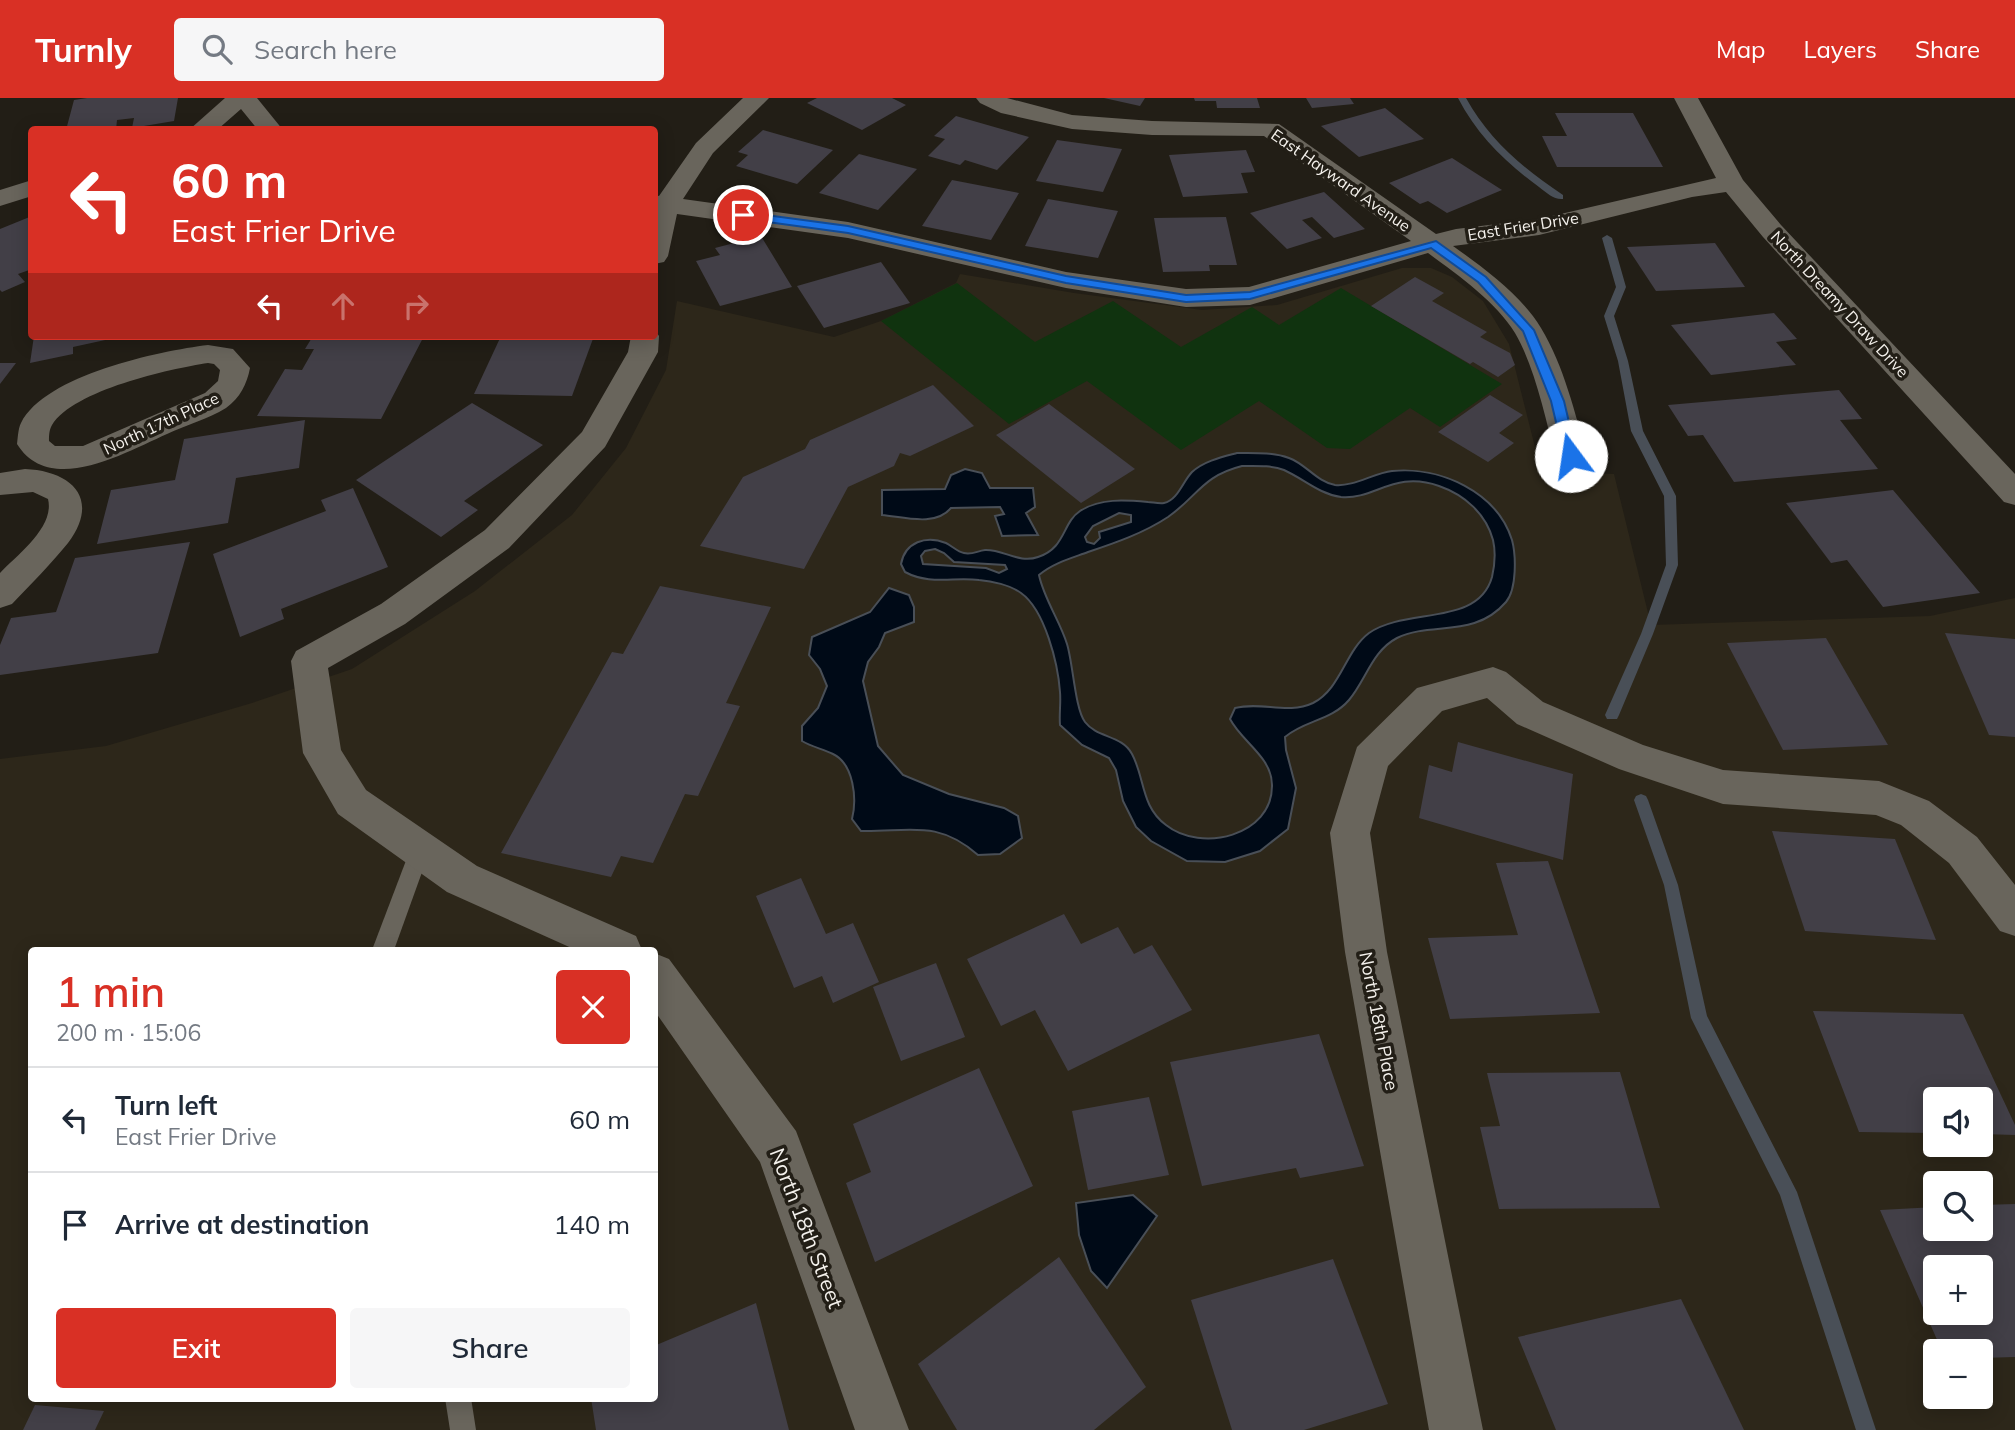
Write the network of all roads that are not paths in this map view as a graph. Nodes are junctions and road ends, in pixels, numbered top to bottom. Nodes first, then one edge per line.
1 (237, 98) edge
2 (244, 98) edge
3 (757, 98) edge
4 (988, 98) edge
5 (1686, 98) edge
6 (206, 126) edge
7 (268, 126) edge
8 (1732, 183) junction
9 (28, 189) edge
10 (0, 198) edge
11 (661, 205) edge
12 (1433, 244) junction
13 (644, 340) edge
14 (1571, 456) dead end
15 (44, 469) junction
16 (0, 484) edge
17 (2015, 494) edge
18 (0, 595) edge
19 (420, 850) junction
20 (2015, 917) edge
21 (384, 947) edge
22 (614, 947) edge
23 (658, 979) edge
24 (459, 1402) edge
25 (463, 1430) edge
26 (882, 1430) edge
27 (1456, 1430) edge

1 - 6 street
2 - 7 street
3 - 11 street
4 - 12 street, East Hayward Avenue
5 - 8 street, North Dreamy Draw Drive
8 - 12 street, East Frier Drive
8 - 17 street, North Dreamy Draw Drive
9 - 10 street
11 - 12 street, East Frier Drive
12 - 14 street, East Hayward Avenue
13 - 19 street
15 - 15 street, North 17th Place
15 - 16 street, North 17th Place
15 - 18 street, North 17th Place
19 - 21 lane
19 - 22 street
20 - 27 street, North 18th Place
23 - 26 street, North 18th Street
24 - 25 lane

